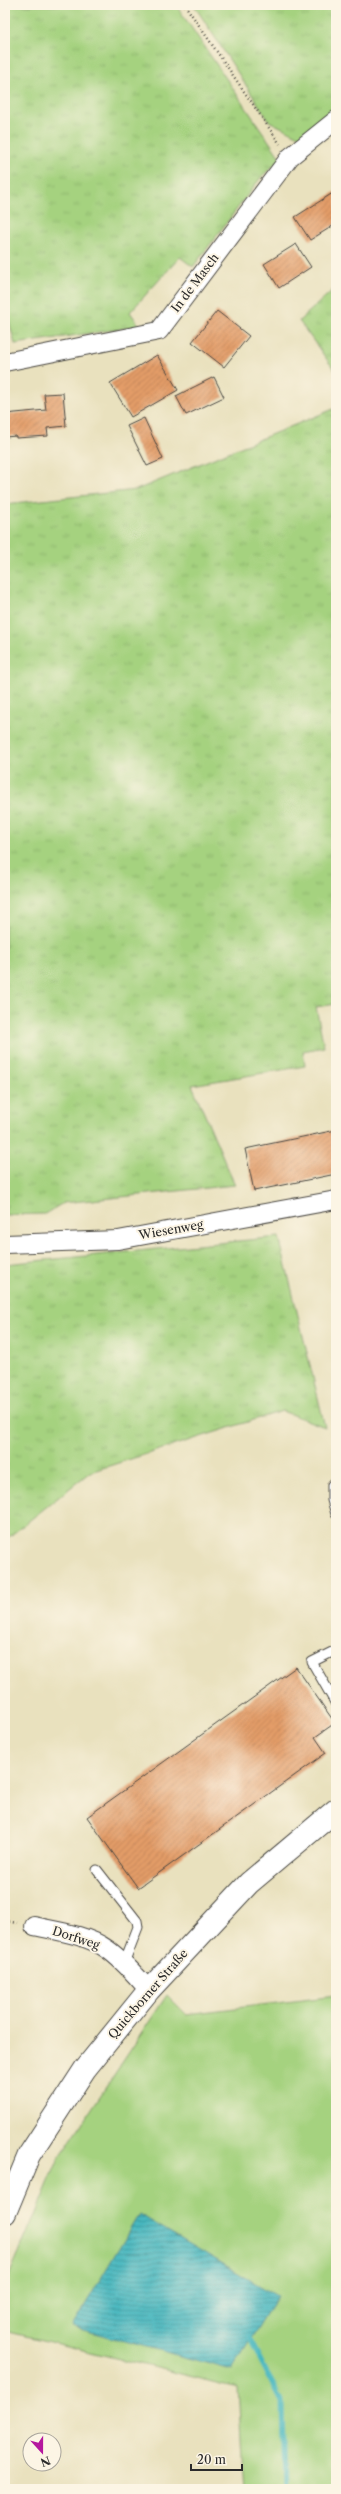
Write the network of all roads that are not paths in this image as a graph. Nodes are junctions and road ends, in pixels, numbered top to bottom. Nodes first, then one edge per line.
1 (336, 120) edge
2 (5, 362) edge
3 (336, 1200) edge
4 (5, 1244) edge
5 (336, 1481) edge
6 (336, 1514) edge
7 (336, 1650) edge
8 (336, 1704) edge
9 (336, 1810) edge
10 (97, 1870) dead end
11 (34, 1926) dead end
12 (124, 1963) junction
13 (149, 1990) junction
14 (5, 2213) edge

1 - 2 street, In de Masch
3 - 4 street, Wiesenweg
5 - 6 lane
7 - 8 lane
9 - 13 main road, Quickborner Straße
10 - 12 lane
11 - 12 street, Dorfweg
12 - 13 street, Dorfweg
13 - 14 main road, Quickborner Straße

